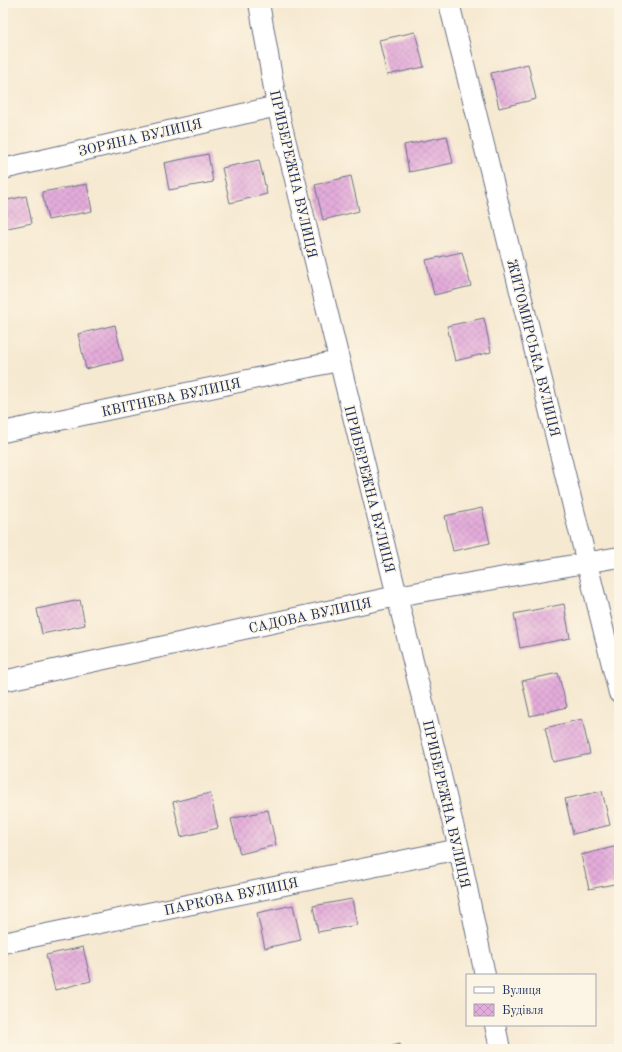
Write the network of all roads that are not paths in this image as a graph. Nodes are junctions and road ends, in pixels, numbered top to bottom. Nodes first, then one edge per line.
1 (258, 3) edge
2 (448, 3) edge
3 (277, 106) junction
4 (3, 169) edge
5 (338, 361) junction
6 (3, 432) edge
7 (619, 557) edge
8 (587, 563) junction
9 (397, 596) junction
10 (3, 681) edge
11 (619, 693) edge
12 (459, 850) junction
13 (3, 943) edge
14 (485, 974) edge
15 (495, 1026) edge
16 (500, 1049) edge

1 - 3 street, ПРИБЕРЕЖНА ВУЛИЦЯ
2 - 8 street, ЖИТОМИРСЬКА ВУЛИЦЯ
3 - 4 street, ЗОРЯНА ВУЛИЦЯ
3 - 5 street, ПРИБЕРЕЖНА ВУЛИЦЯ
5 - 6 street, КВІТНЕВА ВУЛИЦЯ
5 - 9 street, ПРИБЕРЕЖНА ВУЛИЦЯ
7 - 8 street, САДОВА ВУЛИЦЯ
8 - 9 street, САДОВА ВУЛИЦЯ
8 - 11 street, ЖИТОМИРСЬКА ВУЛИЦЯ
9 - 10 street, САДОВА ВУЛИЦЯ
9 - 12 street, ПРИБЕРЕЖНА ВУЛИЦЯ
12 - 13 street, ПАРКОВА ВУЛИЦЯ
12 - 14 street, ПРИБЕРЕЖНА ВУЛИЦЯ
15 - 16 street

